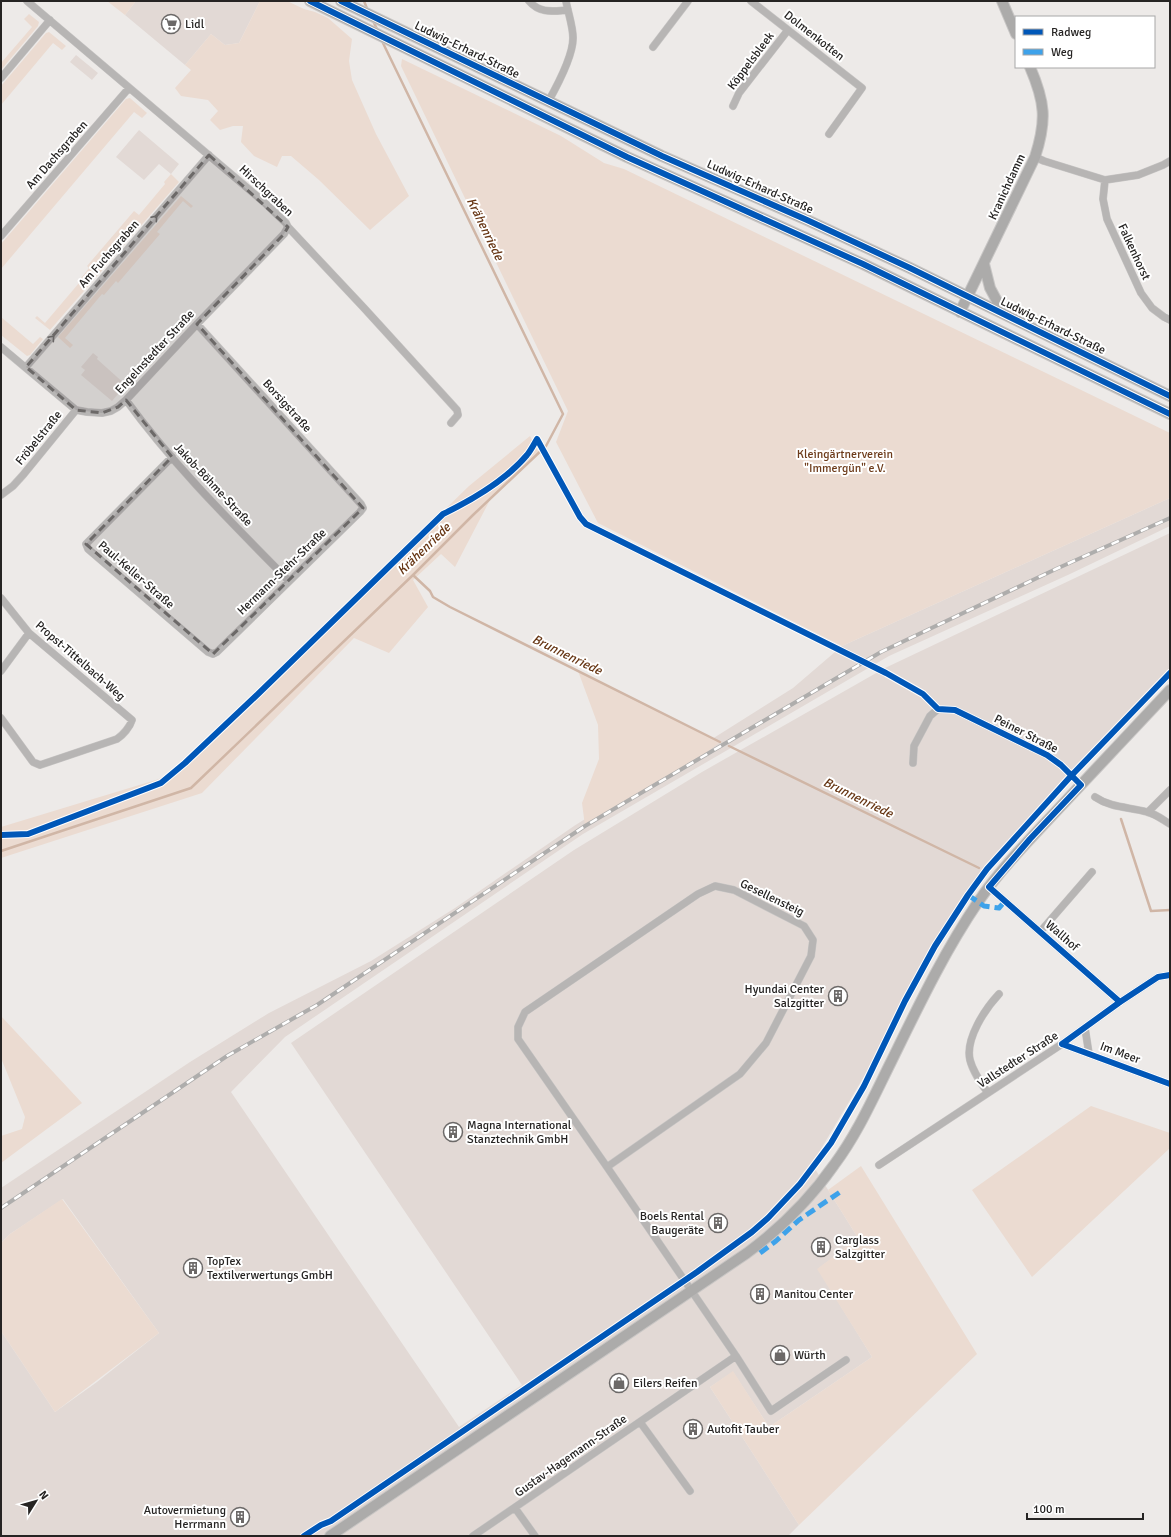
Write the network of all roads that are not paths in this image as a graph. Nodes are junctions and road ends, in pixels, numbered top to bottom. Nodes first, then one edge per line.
1 (27, 1) edge
2 (310, 1) edge
3 (341, 1) edge
4 (529, 1) edge
5 (566, 1) edge
6 (688, 1) edge
7 (751, 1) edge
8 (1002, 1) edge
9 (568, 10) junction
10 (50, 20) junction
11 (788, 30) junction
12 (1015, 32) edge
13 (653, 47) dead end
14 (1030, 68) edge
15 (1, 78) edge
16 (129, 88) junction
17 (548, 102) junction
18 (734, 106) dead end
19 (541, 115) junction
20 (829, 134) dead end
21 (209, 155) junction
22 (1035, 157) junction
23 (1170, 161) edge
24 (1105, 180) junction
25 (288, 227) junction
26 (1, 236) edge
27 (984, 264) junction
28 (967, 297) junction
29 (960, 312) junction
30 (1004, 314) junction
31 (1170, 320) edge
32 (197, 324) junction
33 (1, 347) edge
34 (26, 367) junction
35 (1170, 396) edge
36 (126, 400) junction
37 (76, 410) junction
38 (1170, 414) edge
39 (451, 423) dead end
40 (172, 457) junction
41 (1, 495) edge
42 (361, 504) joint
43 (289, 581) junction
44 (1, 598) edge
45 (29, 633) junction
46 (213, 654) joint
47 (1, 671) edge
48 (1170, 690) edge
49 (1, 718) edge
50 (913, 764) dead end
51 (1081, 785) junction
52 (1170, 790) edge
53 (1095, 797) dead end
54 (1148, 812) junction
55 (1170, 824) edge
56 (1092, 872) dead end
57 (989, 887) junction
58 (1040, 932) junction
59 (1170, 975) edge
60 (999, 994) dead end
61 (1120, 1002) junction
62 (1085, 1028) junction
63 (1062, 1044) junction
64 (1089, 1054) junction
65 (1170, 1084) edge
66 (988, 1093) junction
67 (879, 1165) dead end
68 (607, 1167) junction
69 (690, 1290) junction
70 (736, 1356) junction
71 (846, 1360) dead end
72 (640, 1422) junction
73 (690, 1491) dead end
74 (515, 1508) junction
75 (330, 1536) edge
76 (473, 1536) edge
77 (535, 1536) edge

1 - 10 street, Hirschgraben
2 - 19 main road
3 - 17 main road, Ludwig-Erhard-Straße
4 - 9 street
5 - 9 street
6 - 13 street
7 - 11 street, Dolmenkotten
8 - 12 main road
9 - 17 street
10 - 15 street
10 - 16 street, Hirschgraben
11 - 18 street, Köppelsbleek
11 - 20 street, Dolmenkotten
14 - 22 main road, Kranichdamm
16 - 21 street, Hirschgraben
16 - 26 street, Am Dachsgraben
17 - 19 main road
17 - 28 main road, Ludwig-Erhard-Straße
19 - 29 main road
21 - 25 street, Hirschgraben
34 -> 21 street, Am Fuchsgraben
22 - 24 street
22 - 27 main road, Kranichdamm
23 - 24 street
24 - 31 street, Falkenhorst
25 - 32 street, Engelnstedter Straße
25 - 39 street, Hirschgraben
27 - 28 main road, Kranichdamm
27 - 30 main road
28 - 29 main road, Kranichdamm
28 - 30 main road, Ludwig-Erhard-Straße
29 - 38 main road
30 - 35 main road, Ludwig-Erhard-Straße
32 - 36 street, Engelnstedter Straße
32 - 42 street, Borsigstraße
33 - 34 street
34 - 37 street
36 - 37 street, Engelnstedter Straße
36 - 40 street, Jakob-Böhme-Straße
37 - 41 street, Fröbelstraße
40 - 43 street, Jakob-Böhme-Straße
40 - 46 street, Paul-Keller-Straße
42 - 43 street, Hermann-Stehr-Straße
43 - 46 street, Hermann-Stehr-Straße
44 - 45 street, Propst-Tittelbach-Weg
45 - 47 street
45 - 49 street, Propst-Tittelbach-Weg
48 - 51 main road
50 - 51 street, Peiner Straße
51 - 57 main road
52 - 54 street
53 - 54 street
54 - 55 street
56 - 58 street
57 - 58 street, Wallhof
57 - 69 main road
58 - 61 street, Wallhof
59 - 61 street, Vallstedter Straße
60 - 66 street
61 - 62 street, Vallstedter Straße
62 - 63 street, Vallstedter Straße
62 - 64 street, Im Meer
63 - 64 street, Im Meer
63 - 66 street, Vallstedter Straße
64 - 65 street, Im Meer
66 - 67 street, Vallstedter Straße
68 - 68 street, Gesellensteig
68 - 69 street, Gesellensteig
69 - 70 street
69 - 75 main road
70 - 71 street
70 - 72 street, Gustav-Hagemann-Straße
72 - 73 street, Gustav-Hagemann-Straße
72 - 74 street, Gustav-Hagemann-Straße
74 - 76 street, Gustav-Hagemann-Straße
74 - 77 street, Gustav-Hagemann-Straße

